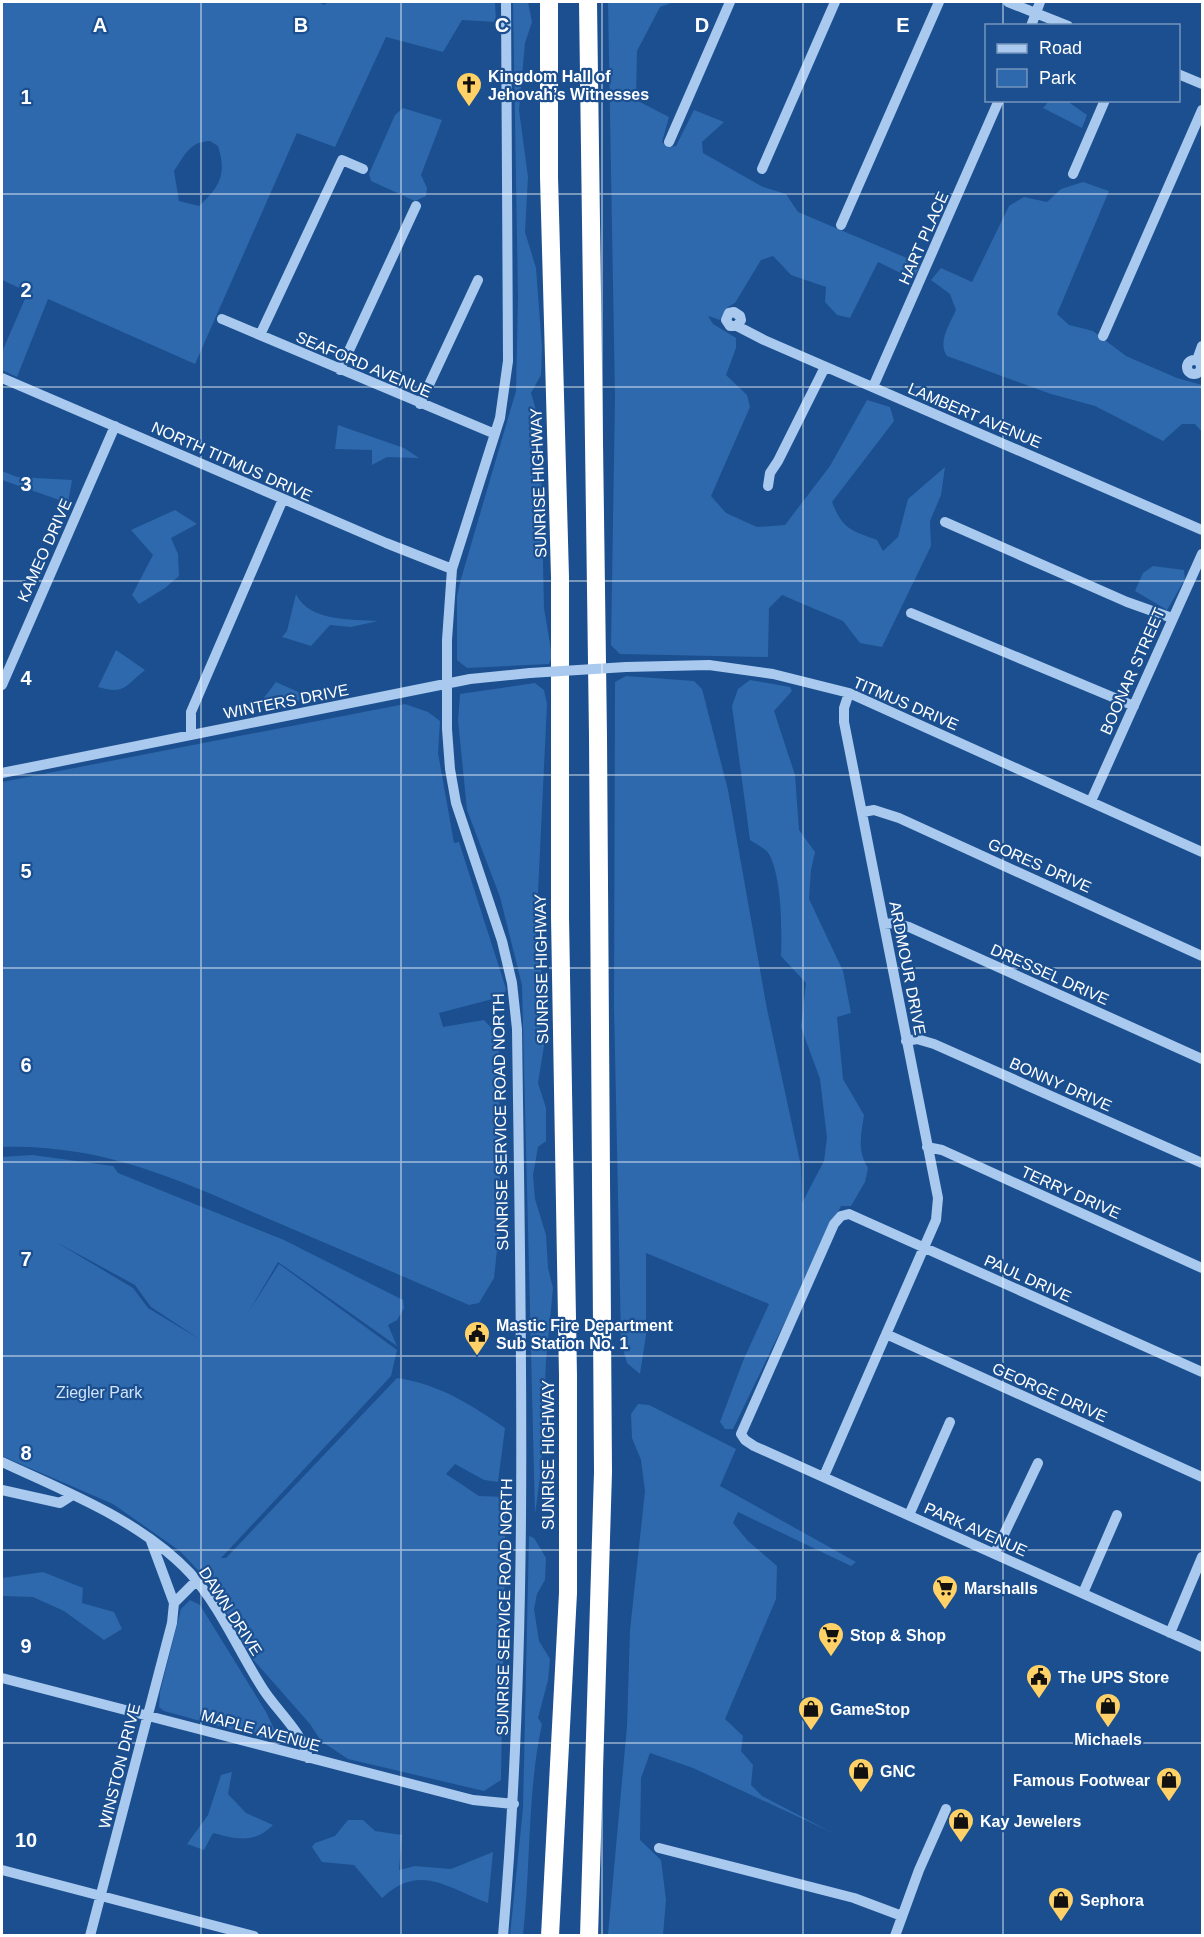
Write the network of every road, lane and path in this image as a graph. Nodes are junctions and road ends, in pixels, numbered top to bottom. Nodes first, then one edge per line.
1 (506, 2) edge
2 (549, 2) edge
3 (588, 2) edge
4 (730, 2) edge
5 (835, 2) edge
6 (939, 2) edge
7 (1008, 2) edge
8 (1040, 2) edge
9 (1036, 14) junction
10 (1032, 24) edge
11 (1063, 24) edge
12 (1180, 74) edge
13 (1203, 84) edge
14 (998, 102) edge
15 (1104, 102) edge
16 (1203, 110) edge
17 (669, 142) dead end
18 (363, 169) dead end
19 (762, 169) dead end
20 (1073, 174) dead end
21 (416, 206) dead end
22 (842, 225) dead end
23 (478, 280) dead end
24 (222, 319) dead end
25 (737, 326) dead end
26 (260, 335) junction
27 (1103, 336) dead end
28 (1203, 346) edge
29 (1197, 360) dead end
30 (825, 367) junction
31 (340, 370) junction
32 (2, 378) edge
33 (873, 387) junction
34 (420, 404) junction
35 (115, 426) junction
36 (495, 434) junction
37 (768, 486) dead end
38 (283, 500) junction
39 (945, 522) dead end
40 (1203, 530) edge
41 (1203, 554) edge
42 (452, 569) junction
43 (911, 613) dead end
44 (1172, 618) junction
45 (578, 670) joint
46 (2, 686) edge
47 (447, 686) junction
48 (849, 693) junction
49 (1134, 706) junction
50 (191, 735) junction
51 (2, 773) edge
52 (1091, 801) junction
53 (863, 812) junction
54 (1203, 852) edge
55 (884, 924) junction
56 (1203, 956) edge
57 (906, 1041) junction
58 (1203, 1059) edge
59 (927, 1147) junction
60 (1203, 1164) edge
61 (925, 1247) junction
62 (1203, 1268) edge
63 (886, 1334) junction
64 (1203, 1372) edge
65 (950, 1422) dead end
66 (741, 1434) joint
67 (2, 1462) edge
68 (1038, 1462) dead end
69 (824, 1476) junction
70 (1203, 1477) edge
71 (2, 1490) edge
72 (71, 1496) junction
73 (909, 1515) junction
74 (1117, 1515) dead end
75 (151, 1541) junction
76 (995, 1553) junction
77 (1203, 1557) edge
78 (196, 1581) junction
79 (1083, 1593) junction
80 (174, 1603) junction
81 (1170, 1632) junction
82 (1203, 1647) edge
83 (2, 1678) edge
84 (147, 1715) junction
85 (308, 1758) junction
86 (514, 1804) junction
87 (946, 1809) dead end
88 (659, 1848) dead end
89 (2, 1870) edge
90 (101, 1895) junction
91 (902, 1916) junction
92 (90, 1935) edge
93 (254, 1935) edge
94 (503, 1935) edge
95 (550, 1935) edge
96 (589, 1935) edge
97 (895, 1935) edge

1 - 36 street, SUNRISE SERVICE ROAD NORTH
2 - 95 highway, SUNRISE HIGHWAY
3 - 96 highway
4 - 17 street
5 - 19 street
6 - 22 street
7 - 9 street
8 - 9 street
9 - 10 street
9 - 11 street
12 - 13 street
14 - 33 street, HART PLACE
15 - 20 street
16 - 27 street
18 - 26 street
21 - 31 street
23 - 34 street
24 - 26 street, SEAFORD AVENUE
25 - 30 street, LAMBERT AVENUE
26 - 31 street, SEAFORD AVENUE
28 - 29 street
30 - 33 street, LAMBERT AVENUE
30 - 37 street
31 - 34 street, SEAFORD AVENUE
32 - 35 street, NORTH TITMUS DRIVE
33 - 40 street, LAMBERT AVENUE
34 - 36 street, SEAFORD AVENUE
35 - 38 street, NORTH TITMUS DRIVE
35 - 46 street, KAMEO DRIVE
36 - 42 street, SUNRISE SERVICE ROAD NORTH
38 - 42 street, NORTH TITMUS DRIVE
38 - 50 street
39 - 44 street
41 - 44 street, BOONAR STREET
42 - 47 street, SUNRISE SERVICE ROAD NORTH
43 - 49 street
44 - 49 street, BOONAR STREET
45 - 47 street, WINTERS DRIVE, bridge
45 - 48 street, TITMUS DRIVE, bridge
47 - 50 street, WINTERS DRIVE
47 - 86 street, SUNRISE SERVICE ROAD NORTH
48 - 52 street, TITMUS DRIVE
48 - 53 street, ARDMOUR DRIVE
49 - 52 street, BOONAR STREET
50 - 51 street, WINTERS DRIVE
52 - 54 street, TITMUS DRIVE
53 - 55 street, ARDMOUR DRIVE
53 - 56 street, GORES DRIVE
55 - 57 street, ARDMOUR DRIVE
55 - 58 street, DRESSEL DRIVE
57 - 59 street, ARDMOUR DRIVE
57 - 60 street, BONNY DRIVE
59 - 61 street, ARDMOUR DRIVE
59 - 62 street, TERRY DRIVE
61 - 63 street, ARDMOUR DRIVE
61 - 64 street, PAUL DRIVE
61 - 66 street, PAUL DRIVE
63 - 69 street, ARDMOUR DRIVE
63 - 70 street, GEORGE DRIVE
65 - 73 street
66 - 69 street, PARK AVENUE
67 - 72 street, DAWN DRIVE
68 - 76 street
69 - 73 street, PARK AVENUE
71 - 72 street
72 - 75 street, DAWN DRIVE
73 - 76 street, PARK AVENUE
74 - 79 street
75 - 78 street, DAWN DRIVE
75 - 80 street, WINSTON DRIVE
76 - 79 street, PARK AVENUE
77 - 81 street
78 - 80 street
78 - 85 street, DAWN DRIVE
79 - 81 street, PARK AVENUE
80 - 84 street, WINSTON DRIVE
81 - 82 street, PARK AVENUE
83 - 84 street, MAPLE AVENUE
84 - 85 street, MAPLE AVENUE
84 - 90 street, WINSTON DRIVE
85 - 86 street, MAPLE AVENUE
86 - 94 street, SUNRISE SERVICE ROAD NORTH
87 - 91 street
88 - 91 street
89 - 90 street
90 - 92 street, WINSTON DRIVE
90 - 93 street
91 - 97 street

